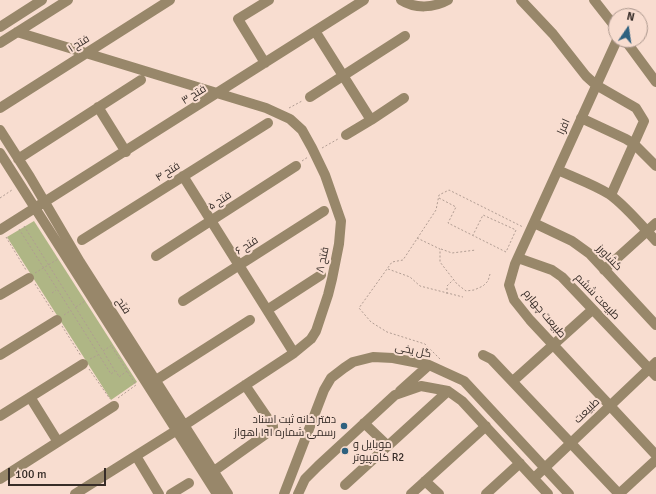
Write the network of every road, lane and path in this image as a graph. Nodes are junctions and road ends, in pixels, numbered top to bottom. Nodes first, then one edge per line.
1 (42, 0) edge
2 (68, 0) edge
3 (170, 0) edge
4 (268, 0) edge
5 (364, 0) edge
6 (401, 0) edge
7 (448, 0) edge
8 (521, 0) edge
9 (594, 0) edge
10 (158, 3) edge
11 (608, 18) edge
12 (0, 27) edge
13 (315, 31) junction
14 (17, 32) junction
15 (405, 36) dead end
16 (0, 43) edge
17 (613, 48) edge
18 (631, 48) edge
19 (87, 53) junction
20 (265, 63) junction
21 (343, 76) junction
22 (141, 80) dead end
23 (656, 82) edge
24 (596, 86) junction
25 (219, 93) junction
26 (310, 97) dead end
27 (404, 98) dead end
28 (98, 107) junction
29 (0, 108) edge
30 (581, 118) junction
31 (371, 120) junction
32 (268, 123) dead end
33 (0, 130) edge
34 (346, 135) dead end
35 (634, 144) junction
36 (126, 152) junction
37 (0, 153) edge
38 (18, 158) junction
39 (296, 166) dead end
40 (656, 166) edge
41 (558, 170) junction
42 (183, 176) junction
43 (16, 187) dead end
44 (611, 195) junction
45 (0, 198) edge
46 (438, 198) junction
47 (45, 203) junction
48 (35, 208) junction
49 (324, 211) dead end
50 (211, 221) junction
51 (27, 223) dead end
52 (656, 223) edge
53 (532, 227) junction
54 (19, 228) dead end
55 (647, 231) junction
56 (3, 233) edge
57 (473, 235) junction
58 (417, 238) junction
59 (82, 240) dead end
60 (656, 241) edge
61 (439, 248) junction
62 (476, 250) dead end
63 (156, 256) dead end
64 (60, 258) dead end
65 (518, 258) junction
66 (48, 265) junction
67 (239, 265) junction
68 (44, 268) junction
69 (387, 268) junction
70 (604, 270) junction
71 (321, 274) dead end
72 (490, 274) dead end
73 (30, 277) junction
74 (454, 279) junction
75 (57, 289) junction
76 (52, 293) dead end
77 (447, 294) junction
78 (0, 295) edge
79 (463, 297) dead end
80 (87, 300) dead end
81 (183, 301) dead end
82 (75, 307) junction
83 (267, 310) junction
84 (592, 310) junction
85 (57, 320) junction
86 (250, 320) dead end
87 (656, 325) edge
88 (90, 330) junction
89 (85, 333) junction
90 (115, 343) junction
91 (554, 345) junction
92 (101, 348) junction
93 (96, 351) junction
94 (103, 351) junction
95 (294, 353) junction
96 (0, 354) edge
97 (98, 355) junction
98 (106, 355) junction
99 (483, 355) dead end
100 (100, 358) junction
101 (440, 359) dead end
102 (84, 363) junction
103 (429, 365) junction
104 (654, 369) edge
105 (115, 371) junction
106 (127, 371) junction
107 (156, 380) junction
108 (513, 381) junction
109 (245, 385) junction
110 (448, 391) junction
111 (395, 395) junction
112 (30, 397) junction
113 (114, 402) junction
114 (610, 405) junction
115 (0, 416) edge
116 (364, 423) junction
117 (486, 426) junction
118 (181, 428) junction
119 (58, 442) junction
120 (571, 442) junction
121 (388, 446) junction
122 (656, 455) edge
123 (136, 456) junction
124 (656, 460) edge
125 (520, 463) junction
126 (545, 468) junction
127 (214, 471) junction
128 (534, 478) junction
129 (0, 479) edge
130 (425, 481) junction
131 (189, 483) dead end
132 (345, 485) dead end
133 (76, 494) edge
134 (159, 494) edge
135 (171, 494) edge
136 (217, 494) edge
137 (228, 494) edge
138 (284, 494) edge
139 (298, 494) edge
140 (411, 494) edge
141 (439, 494) edge
142 (486, 494) edge
143 (548, 494) edge
144 (569, 494) edge
145 (619, 494) edge

1 - 12 street
2 - 14 street
3 - 10 street, فتح ۱
4 - 20 street
5 - 13 street, فتح ۳
6 - 7 street
8 - 24 street
9 - 11 street
10 - 19 street, فتح ۱
13 - 20 street, فتح ۳
13 - 21 street
14 - 16 street
14 - 19 street, فتح ۸
15 - 21 street
17 - 24 street, افرا
18 - 23 street
19 - 25 street, فتح ۸
19 - 29 street, فتح ۱
20 - 25 street, فتح ۳
21 - 26 street
21 - 31 street
22 - 28 street
24 - 30 street, افرا
24 - 35 street
25 - 36 street, فتح ۳
25 - 95 street, فتح ۸
27 - 31 street
28 - 36 street
28 - 38 street
30 - 35 street
30 - 41 street, افرا
31 - 34 street
32 - 42 street, فتح ۴
33 - 38 street, فتح
35 - 40 street
35 - 44 street
36 - 47 street, فتح ۳
37 - 48 street, فتح
38 - 47 street, فتح
39 - 50 street, فتح ۵
41 - 44 street
41 - 53 street, افرا
42 - 50 street
42 - 59 street, فتح ۴
43 - 45 path
44 - 55 street
46 - 53 path
46 - 57 path
46 - 58 path
47 - 48 street, فتح ۳
47 - 107 street, فتح
48 - 56 street, فتح ۳
48 - 90 street, فتح
49 - 67 street, فتح ۶
50 - 63 street, فتح ۵
50 - 67 street
51 - 66 path
52 - 55 street
53 - 65 street, طبیعت چهارم
53 - 70 street, کشاورز
54 - 68 path
55 - 60 street
55 - 70 street
56 - 73 path
57 - 57 path
58 - 61 path
58 - 69 path
61 - 62 path
61 - 74 path
64 - 66 path
65 - 84 street, طبیعت ششم
65 - 91 street, طبیعت چهارم
66 - 68 path
66 - 82 path
67 - 81 street, فتح ۶
67 - 83 street
68 - 73 path
68 - 75 path
69 - 77 path
69 - 101 path
70 - 87 street, کشاورز
71 - 83 street
72 - 74 path
73 - 78 street
73 - 85 path
74 - 77 path
75 - 76 path
75 - 89 path
77 - 79 path
80 - 82 path
82 - 88 path
83 - 95 street
84 - 91 street
84 - 104 street, طبیعت ششم
85 - 96 street
85 - 102 path
86 - 107 street
88 - 89 path
88 - 92 path
89 - 93 path
90 - 94 path
90 - 106 path
90 - 118 street, فتح
91 - 108 street
91 - 114 street, طبیعت چهارم
92 - 93 path
92 - 94 path
93 - 97 path
94 - 98 path
95 - 109 street, فتح ۸
97 - 100 path
97 - 102 path
98 - 100 path
98 - 105 path
99 - 108 street
100 - 105 path
102 - 112 street
102 - 113 path
103 - 111 street
103 - 126 street, گل یخی
103 - 138 street, گل یخی
104 - 114 street, طبیعت
105 - 106 path
106 - 113 path
107 - 118 street, فتح
108 - 120 street
109 - 118 street, فتح ۸
109 - 127 street
110 - 111 street
110 - 117 street
110 - 121 street
111 - 116 street
112 - 115 street
112 - 119 street
113 - 119 street
114 - 120 street, طبیعت
114 - 122 street, طبیعت چهارم
116 - 121 street
116 - 139 street
117 - 125 street
117 - 130 street
118 - 123 street, فتح ۸
118 - 127 street, فتح
118 - 136 street, فتح
119 - 129 street
120 - 126 street, طبیعت
120 - 145 street
121 - 132 street
123 - 133 street, فتح ۸
123 - 134 street
124 - 145 street
125 - 128 street
125 - 142 street
126 - 128 street, طبیعت
126 - 144 street, گل یخی
127 - 137 street, فتح
128 - 143 street
130 - 140 street
130 - 141 street
131 - 135 street

